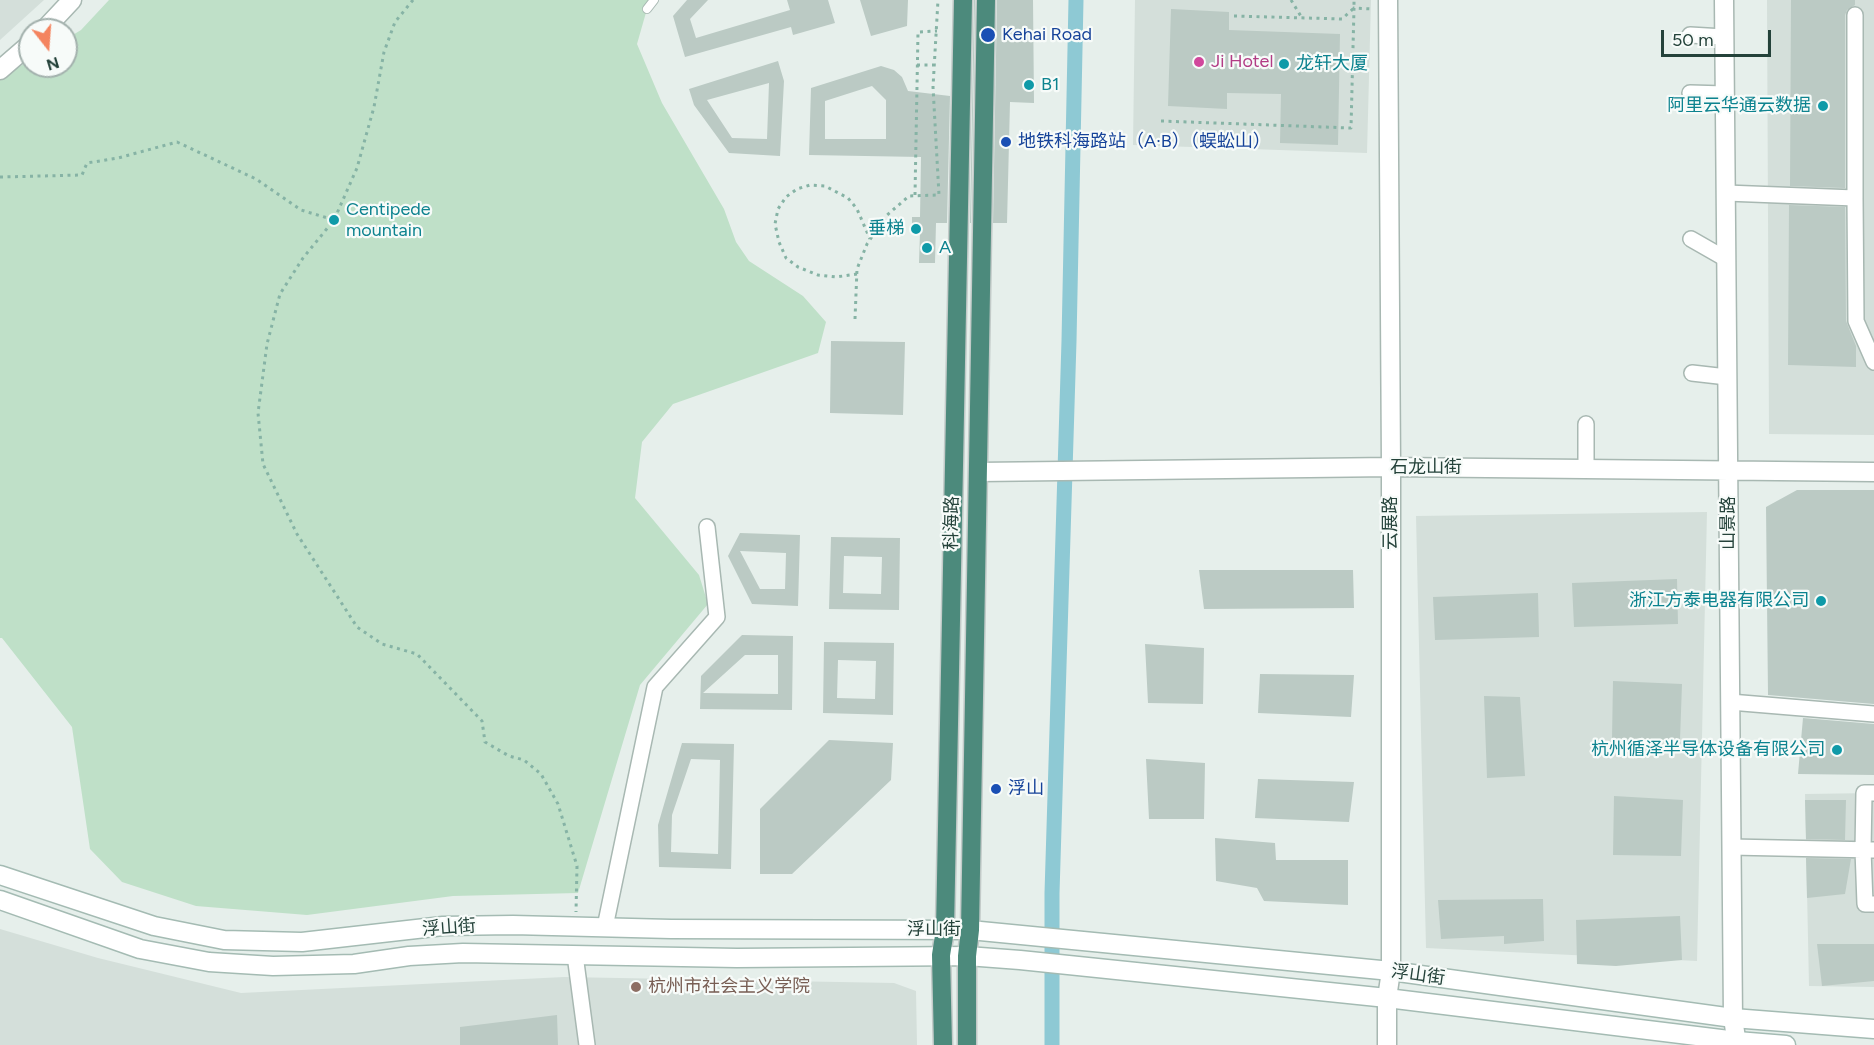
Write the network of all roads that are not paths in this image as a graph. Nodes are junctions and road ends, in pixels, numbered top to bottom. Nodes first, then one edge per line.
1 (72, 0) edge
2 (654, 0) edge
3 (963, 0) edge
4 (986, 0) edge
5 (1388, 0) edge
6 (1724, 0) edge
7 (647, 9) dead end
8 (1855, 15) dead end
9 (55, 18) edge
10 (1690, 35) dead end
11 (1724, 37) junction
12 (18, 54) edge
13 (0, 70) edge
14 (1690, 93) dead end
15 (1725, 94) junction
16 (1726, 193) junction
17 (1856, 198) junction
18 (1691, 239) dead end
19 (1726, 259) junction
20 (1874, 362) edge
21 (1692, 373) dead end
22 (1727, 376) junction
23 (1586, 424) dead end
24 (1391, 467) junction
25 (1586, 469) junction
26 (1728, 470) junction
27 (979, 472) junction
28 (1874, 472) edge
29 (707, 527) dead end
30 (1730, 702) junction
31 (1874, 714) edge
32 (1874, 793) edge
33 (1731, 847) junction
34 (1868, 850) edge
35 (0, 875) edge
36 (0, 900) edge
37 (1874, 904) edge
38 (604, 927) junction
39 (945, 930) junction
40 (970, 930) junction
41 (575, 955) junction
42 (941, 955) junction
43 (967, 957) junction
44 (1390, 971) junction
45 (1387, 998) junction
46 (1733, 1018) junction
47 (1874, 1029) edge
48 (1737, 1043) edge
49 (587, 1045) edge
50 (943, 1045) edge
51 (967, 1045) edge
52 (1387, 1045) edge
53 (1786, 1045) edge

1 - 9 main road
2 - 7 lane
3 - 39 highway, 科海路
4 - 27 highway, 科海路
5 - 24 main road, 云展路
6 - 11 main road, 山景路
8 - 17 street
10 - 11 street
11 - 15 main road, 山景路
12 - 13 main road
14 - 15 street
15 - 16 main road, 山景路
16 - 17 street
16 - 19 main road, 山景路
17 - 20 street
18 - 19 street
19 - 22 main road, 山景路
21 - 22 street
22 - 26 main road, 山景路
23 - 25 street
24 - 25 main road, 石龙山街
24 - 27 main road, 石龙山街
24 - 44 main road, 云展路
25 - 26 main road, 石龙山街
26 - 28 main road, 石龙山街
26 - 30 main road, 山景路
27 - 40 highway, 科海路
29 - 38 street
30 - 31 street
30 - 33 main road, 山景路
32 - 34 street
33 - 34 street
33 - 46 main road, 山景路
34 - 37 street
35 - 38 main road, 浮山街
36 - 41 main road, 浮山街
38 - 39 main road, 浮山街
39 - 40 main road, 浮山街
39 - 42 highway, 科海路
40 - 43 highway, 科海路
40 - 44 main road, 浮山街
41 - 42 main road, 浮山街
41 - 49 street
42 - 43 main road, 浮山街
42 - 50 highway, 科海路
43 - 45 main road, 浮山街
43 - 51 highway, 科海路
44 - 45 main road, 云展路
44 - 46 main road, 浮山街
45 - 48 main road, 浮山街
45 - 52 main road, 云展路
46 - 47 main road, 浮山街
46 - 48 main road, 山景路
48 - 53 main road, 浮山街

